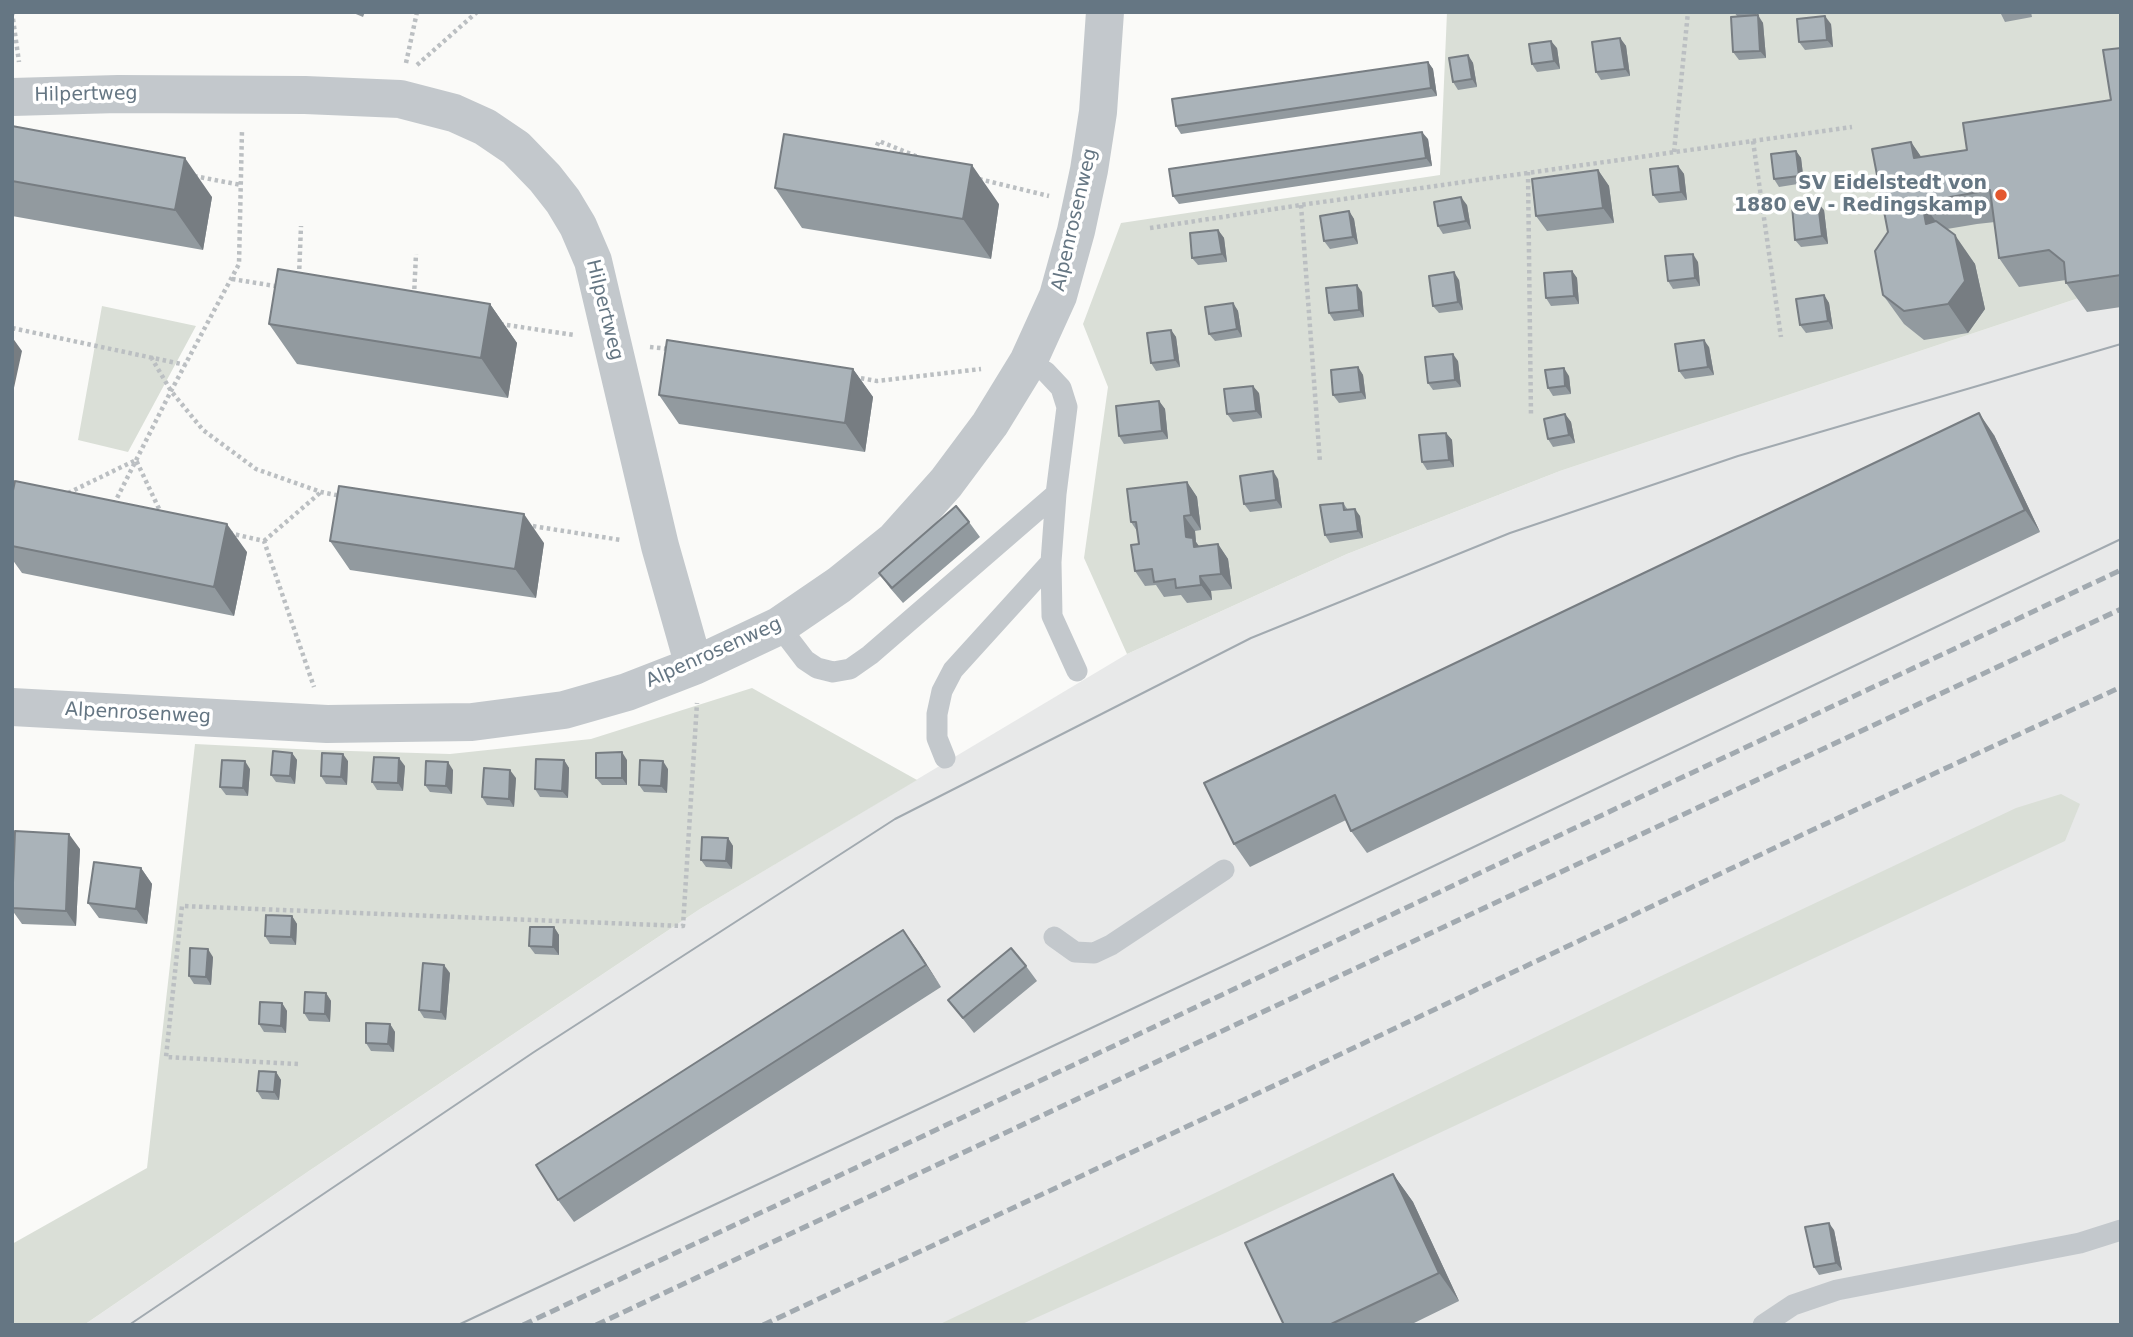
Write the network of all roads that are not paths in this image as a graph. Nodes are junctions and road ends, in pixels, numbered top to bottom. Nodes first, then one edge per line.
1 (1105, 12) edge
2 (16, 81) edge
3 (1028, 362) junction
4 (1056, 494) junction
5 (1051, 562) junction
6 (779, 626) junction
7 (1077, 671) dead end
8 (696, 680) junction
9 (12, 706) edge
10 (945, 758) dead end
11 (1224, 870) dead end
12 (1054, 937) dead end
13 (2121, 1230) edge
14 (1763, 1325) edge

1 - 3 street, Alpenrosenweg
2 - 8 street, Hilpertweg
3 - 4 lane
3 - 6 street, Alpenrosenweg
4 - 5 lane
4 - 6 lane
5 - 7 lane
5 - 10 lane
6 - 8 street, Alpenrosenweg
8 - 9 street, Alpenrosenweg
11 - 12 lane
13 - 14 lane

